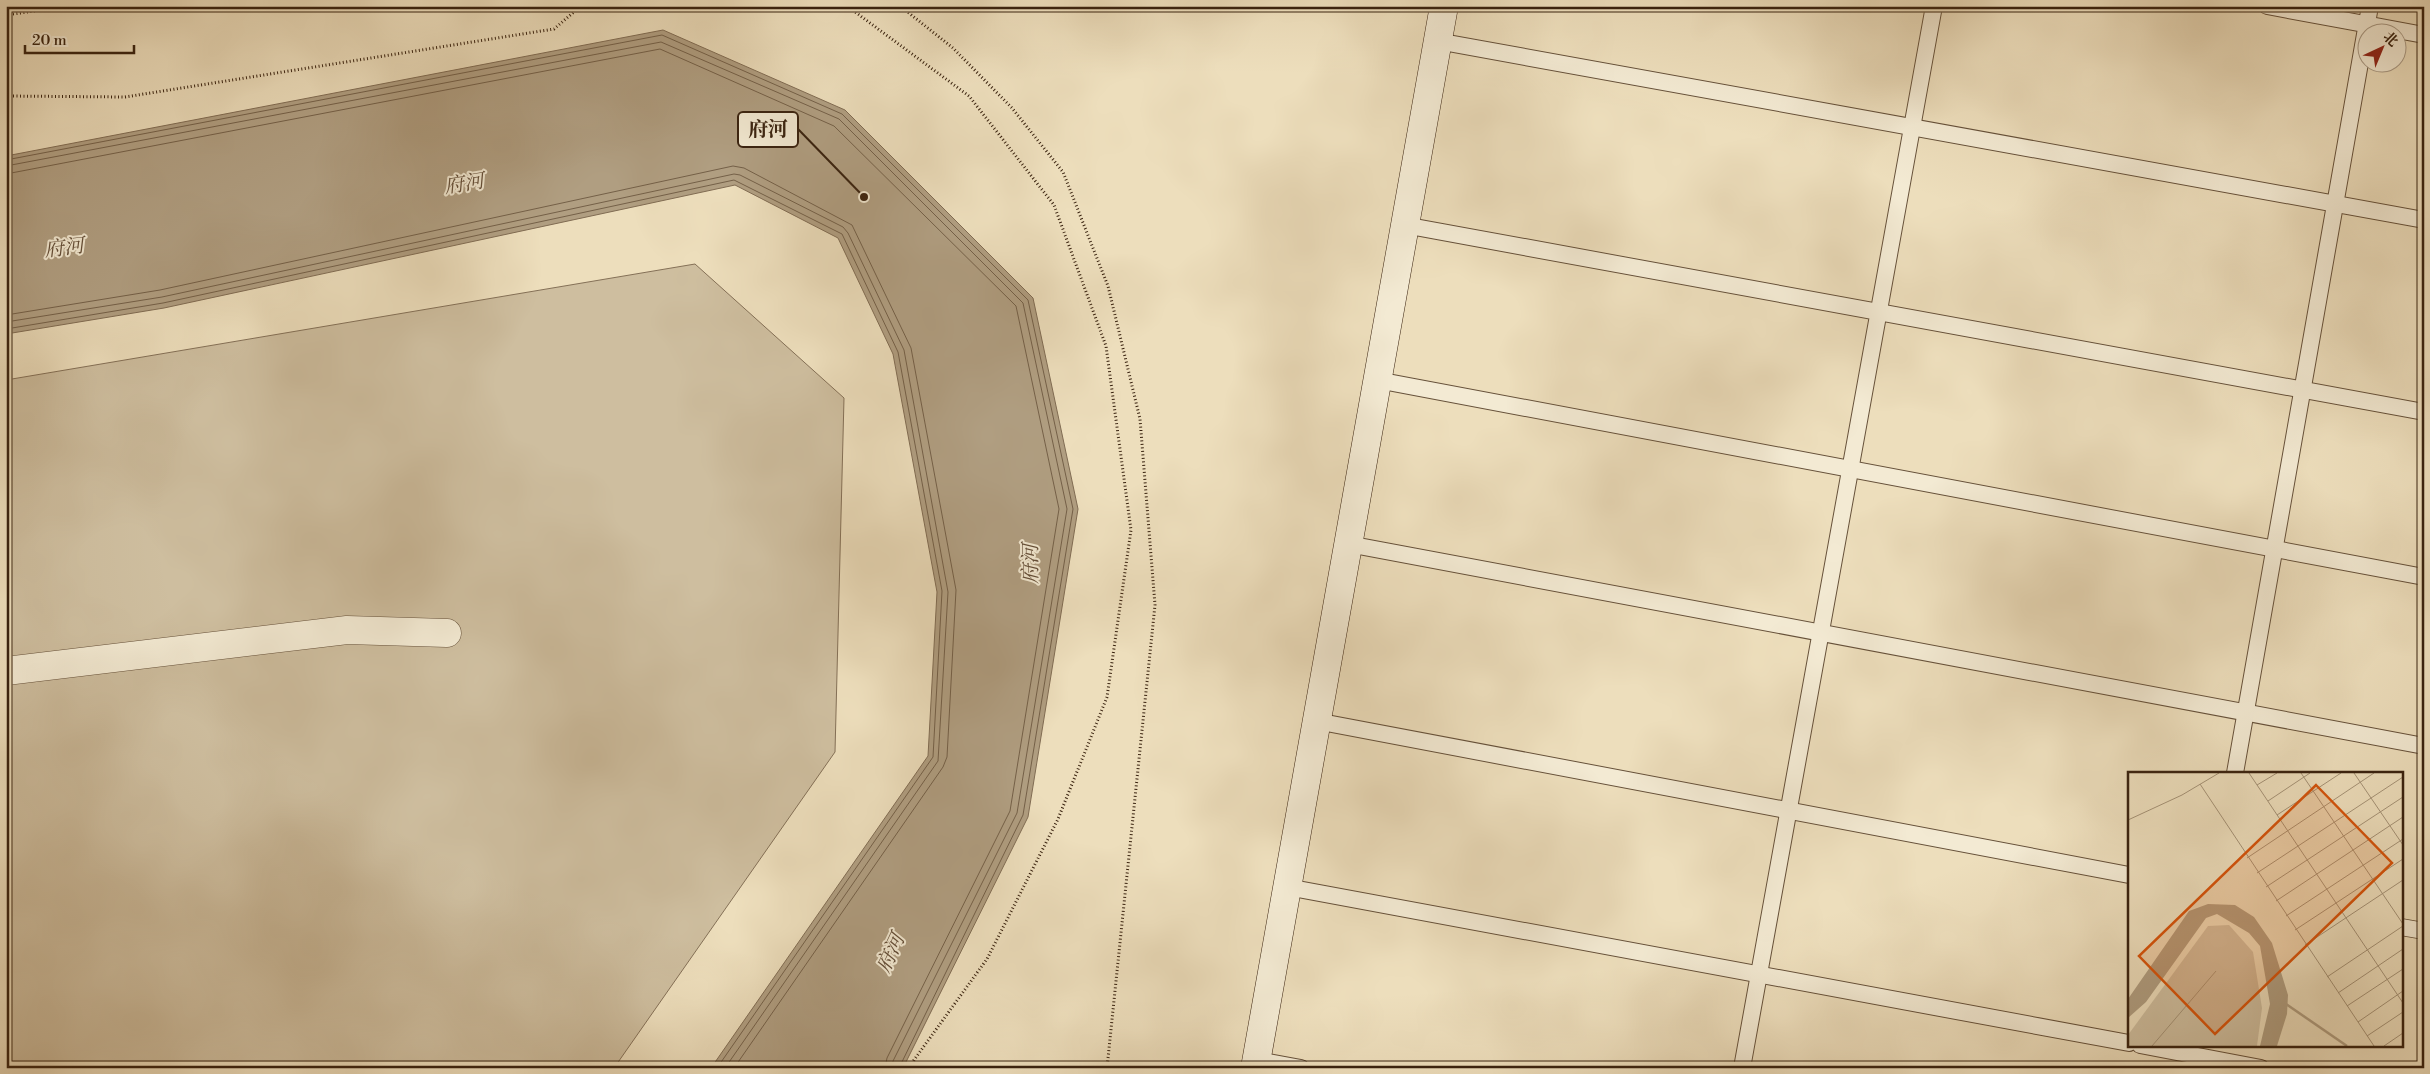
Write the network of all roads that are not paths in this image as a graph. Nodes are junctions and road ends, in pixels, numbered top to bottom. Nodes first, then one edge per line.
1 (1444, 6) edge
2 (1934, 6) edge
3 (2267, 6) edge
4 (2370, 6) edge
5 (2367, 22) edge
6 (2358, 23) edge
7 (2408, 32) edge
8 (2424, 35) edge
9 (1436, 41) junction
10 (2358, 71) edge
11 (1912, 127) junction
12 (2335, 204) junction
13 (2424, 220) edge
14 (1404, 224) junction
15 (1878, 312) junction
16 (1377, 380) junction
17 (2302, 390) junction
18 (2424, 412) edge
19 (1850, 469) junction
20 (1348, 544) junction
21 (2274, 549) junction
22 (2424, 577) edge
23 (447, 632) dead end
24 (1820, 632) junction
25 (6, 671) edge
26 (2246, 712) junction
27 (1316, 721) junction
28 (2424, 746) edge
29 (2235, 772) edge
30 (1788, 811) junction
31 (2128, 875) edge
32 (1287, 887) junction
33 (2402, 927) edge
34 (2424, 931) edge
35 (1759, 975) junction
36 (2128, 1043) edge
37 (2144, 1046) edge
38 (2186, 1056) edge
39 (1256, 1064) edge
40 (1301, 1068) edge
41 (1742, 1068) edge
42 (2260, 1068) edge

1 - 9 street
2 - 11 lane
3 - 6 lane
4 - 5 lane
7 - 8 lane
9 - 11 lane
9 - 14 street
10 - 12 lane
11 - 12 lane
11 - 15 lane
12 - 13 lane
12 - 17 lane
14 - 15 lane
14 - 16 street
15 - 17 lane
15 - 19 lane
16 - 19 lane
16 - 20 street
17 - 18 lane
17 - 21 lane
19 - 21 lane
19 - 24 lane
20 - 24 lane
20 - 27 street
21 - 22 lane
21 - 26 lane
23 - 25 street
24 - 26 lane
24 - 30 lane
26 - 28 lane
26 - 29 lane
27 - 30 lane
27 - 32 street
30 - 31 lane
30 - 35 lane
32 - 35 lane
32 - 39 street
33 - 34 lane
35 - 36 lane
35 - 41 lane
37 - 38 lane
38 - 42 lane
39 - 40 lane

